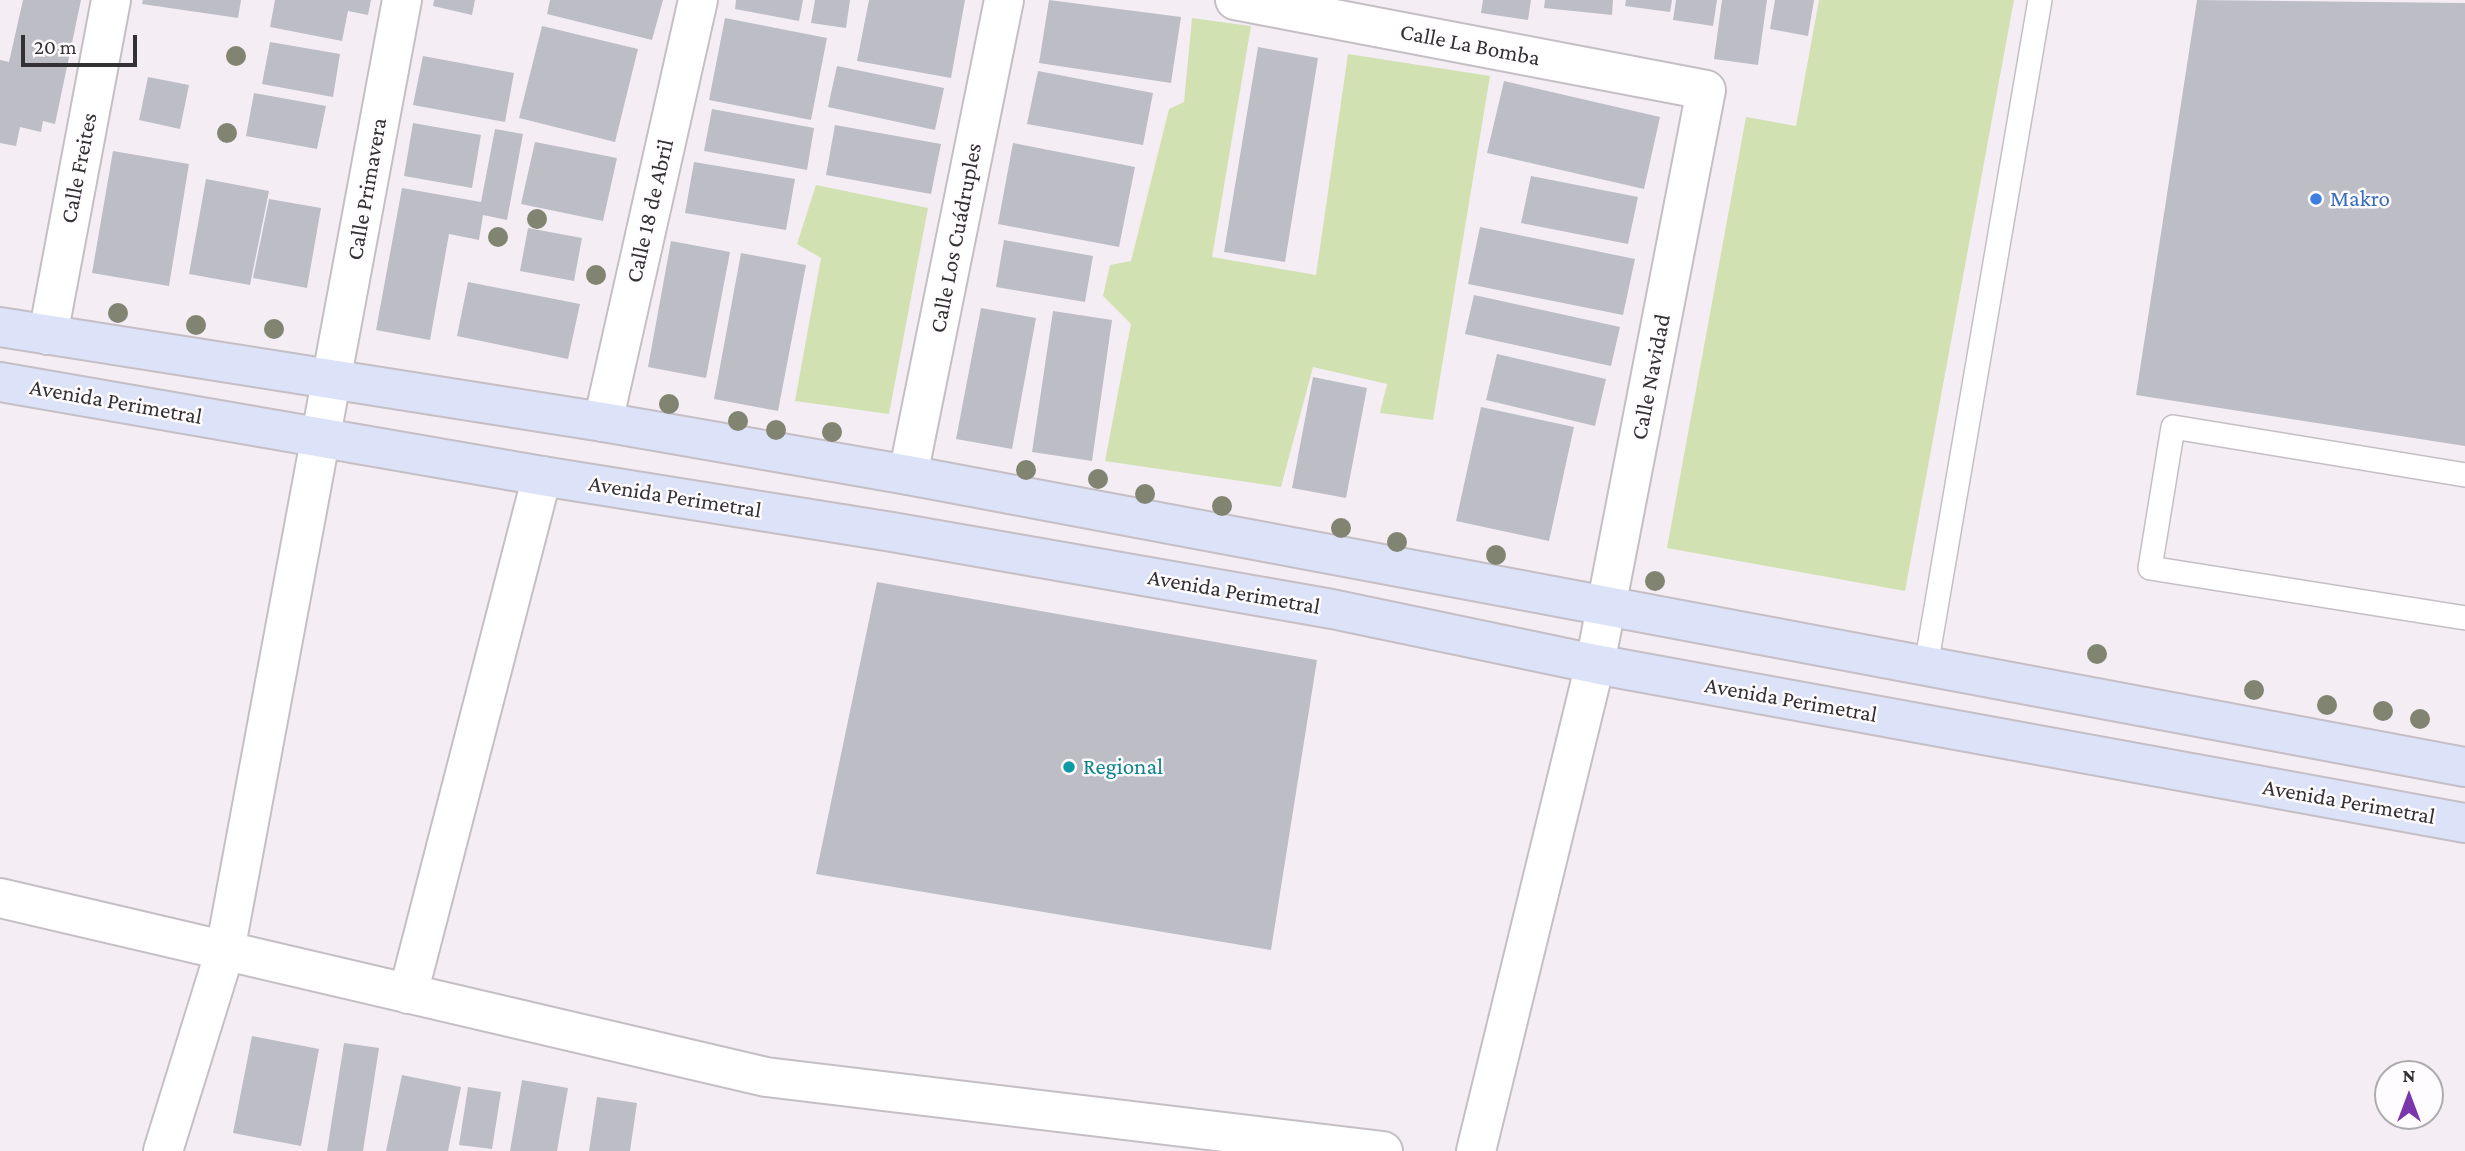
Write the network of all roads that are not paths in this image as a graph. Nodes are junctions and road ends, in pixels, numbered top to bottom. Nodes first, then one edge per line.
1 (111, 0) edge
2 (402, 0) edge
3 (698, 0) edge
4 (1004, 0) edge
5 (1235, 0) edge
6 (2040, 0) edge
7 (1706, 90) joint
8 (0, 327) edge
9 (48, 335) junction
10 (332, 379) junction
11 (0, 382) edge
12 (603, 422) junction
13 (321, 437) junction
14 (908, 475) junction
15 (2465, 475) edge
16 (542, 476) junction
17 (1606, 607) junction
18 (2465, 618) edge
19 (1595, 664) junction
20 (1926, 666) junction
21 (2465, 767) edge
22 (2465, 823) edge
23 (0, 898) edge
24 (225, 951) junction
25 (408, 994) junction
26 (163, 1151) edge
27 (1383, 1151) edge
28 (1476, 1151) edge

1 - 9 street, Calle Freites
2 - 10 street, Calle Primavera
3 - 12 street, Calle 18 de Abril
4 - 14 street, Calle Los Cuádruples
5 - 7 street, Calle La Bomba
6 - 20 lane
7 - 17 street, Calle Navidad
8 - 9 main road
9 - 10 main road
10 - 12 main road
10 - 13 street, Calle Primavera
11 - 13 main road, Avenida Perimetral
12 - 14 main road
13 - 16 main road, Avenida Perimetral
13 - 24 street, Calle Primavera
14 - 17 main road
15 - 18 lane
16 - 19 main road, Avenida Perimetral
16 - 25 street
17 - 19 street, Calle Navidad
17 - 20 main road
19 - 22 main road, Avenida Perimetral
19 - 28 street, Calle Navidad
20 - 21 main road
23 - 24 street
24 - 25 street
24 - 26 street, Calle Primavera
25 - 27 street

